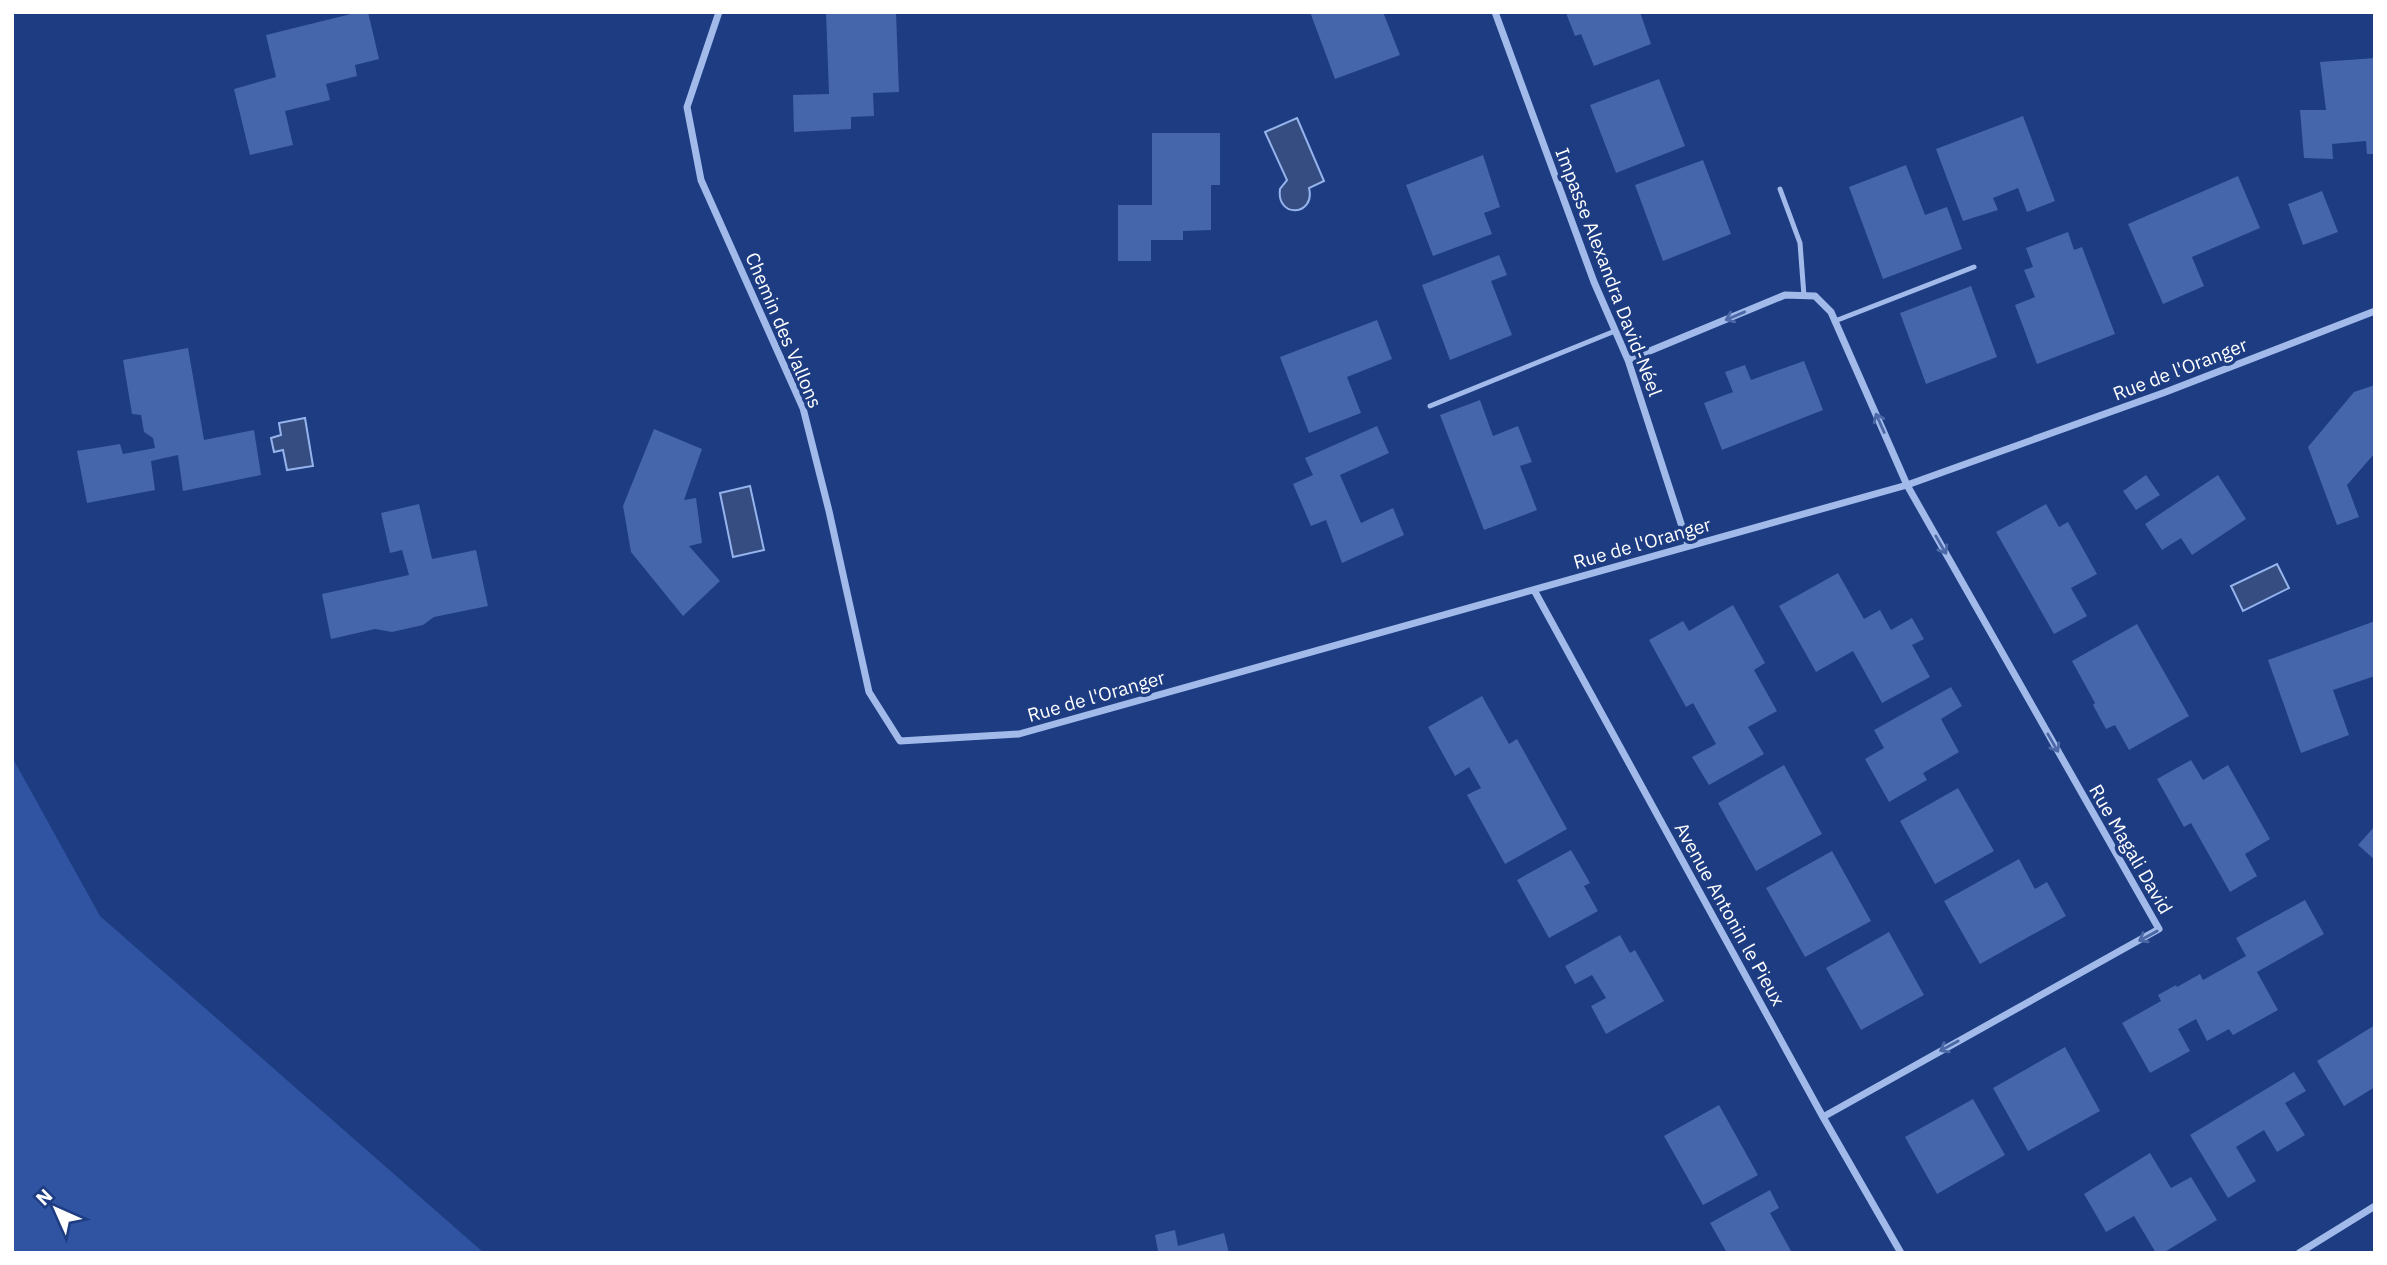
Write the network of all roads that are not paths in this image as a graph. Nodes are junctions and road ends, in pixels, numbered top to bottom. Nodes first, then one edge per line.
1 (719, 12) edge
2 (1495, 12) edge
3 (1780, 189) dead end
4 (1974, 267) dead end
5 (1804, 296) junction
6 (2375, 311) edge
7 (1835, 321) junction
8 (1615, 331) junction
9 (1628, 360) junction
10 (1430, 406) dead end
11 (1907, 485) junction
12 (1688, 545) junction
13 (1534, 590) junction
14 (900, 741) joint
15 (1823, 1118) junction
16 (2375, 1206) edge
17 (1900, 1253) edge
18 (2299, 1253) edge

1 - 14 street, Chemin des Vallons
2 - 8 street, Impasse Alexandra David-Néel
3 - 5 lane
4 - 7 lane
5 - 7 street
5 -> 9 street
6 - 11 street, Rue de l'Oranger
11 -> 7 street
8 - 9 street, Impasse Alexandra David-Néel
8 - 10 lane
9 - 12 street, Impasse Alexandra David-Néel
11 - 12 street, Rue de l'Oranger
11 -> 15 street, Rue Magali David
12 - 13 street, Rue de l'Oranger
13 - 14 street, Rue de l'Oranger
13 - 15 street, Avenue Antonin le Pieux
15 - 17 street, Avenue Antonin le Pieux
16 - 18 street

